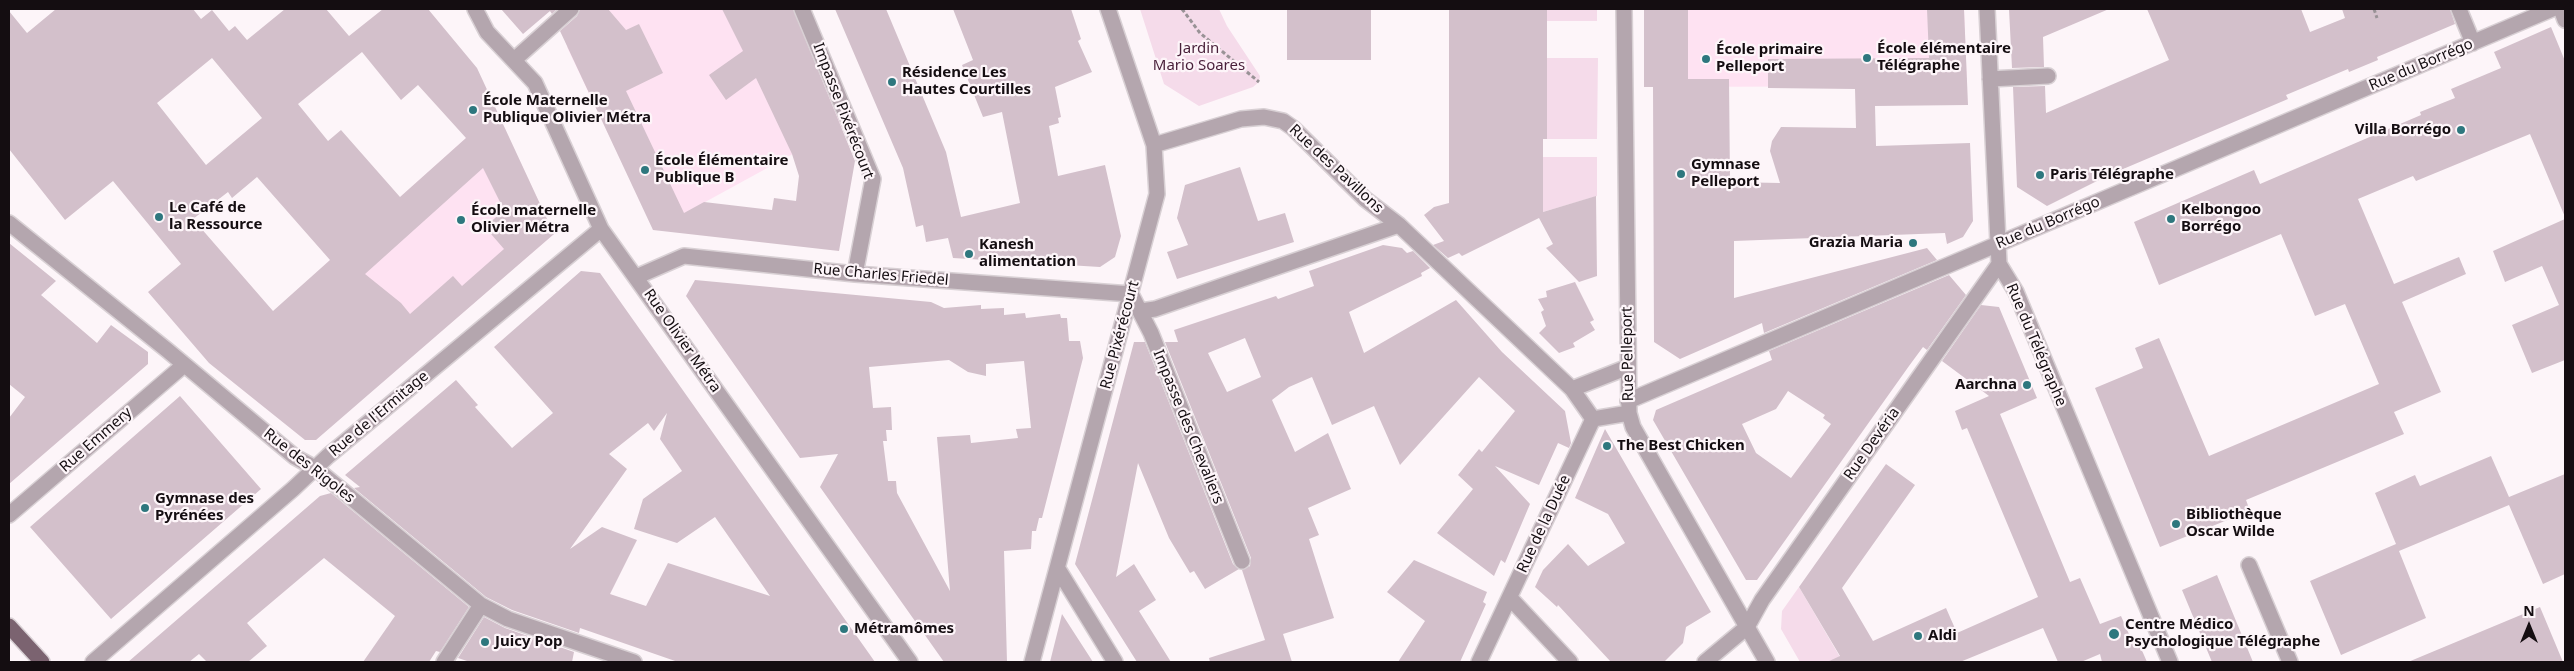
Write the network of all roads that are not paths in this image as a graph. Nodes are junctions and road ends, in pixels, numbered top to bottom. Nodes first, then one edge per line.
1 (474, 9) edge
2 (571, 9) edge
3 (802, 9) edge
4 (1108, 9) edge
5 (1624, 9) edge
6 (1987, 9) edge
7 (2459, 9) edge
8 (2552, 9) edge
9 (2560, 9) edge
10 (2565, 20) edge
11 (2473, 43) junction
12 (514, 60) junction
13 (2048, 76) dead end
14 (1990, 78) junction
15 (1154, 145) junction
16 (9, 223) edge
17 (1399, 226) junction
18 (601, 229) junction
19 (1999, 244) junction
20 (1999, 264) junction
21 (855, 274) junction
22 (636, 277) junction
23 (1130, 294) junction
24 (1140, 311) junction
25 (184, 365) junction
26 (1628, 367) junction
27 (1572, 389) junction
28 (1629, 407) junction
29 (1593, 419) junction
30 (315, 468) junction
31 (9, 515) edge
32 (1242, 561) dead end
33 (2249, 565) dead end
34 (1058, 569) junction
35 (1510, 598) junction
36 (481, 605) junction
37 (9, 626) edge
38 (1747, 626) junction
39 (42, 662) edge
40 (93, 662) edge
41 (444, 662) edge
42 (634, 662) edge
43 (910, 662) edge
44 (1032, 662) edge
45 (1115, 662) edge
46 (1478, 662) edge
47 (1570, 662) edge
48 (1705, 662) edge
49 (1767, 662) edge
50 (2170, 662) edge
51 (2290, 662) edge

1 - 12 street, Rue Olivier Métra
2 - 12 street
3 - 21 street, Impasse Pixérécourt
4 - 15 street, Rue Pixérécourt
5 - 26 street, Rue Pelleport
6 - 14 street
7 - 11 street
8 - 11 street, Rue du Borrégo
9 - 10 street
11 - 19 street, Rue du Borrégo
12 - 18 street, Rue Olivier Métra
13 - 14 street
14 - 19 street
15 - 17 street, Rue des Pavillons
15 - 23 street, Rue Pixérécourt
16 - 25 street, Rue des Rigoles
17 - 24 street, Rue des Pavillons
17 - 27 street, Rue des Pavillons
18 - 22 street, Rue Olivier Métra
18 - 30 street, Rue de l'Ermitage
19 - 20 street
19 - 28 street, Rue du Borrégo
20 - 38 street, Rue Devéria
20 - 50 street, Rue du Télégraphe
21 - 22 street, Rue Charles Friedel
21 - 23 street, Rue Charles Friedel
22 - 43 street, Rue Olivier Métra
23 - 24 street, Impasse des Chevaliers
23 - 34 street, Rue Pixérécourt
24 - 32 street, Impasse des Chevaliers
25 - 30 street, Rue des Rigoles
25 - 31 street, Rue Emmery
26 - 27 street
26 - 28 street, Rue Pelleport
27 - 29 street, Rue des Pavillons
28 - 29 street
28 - 38 street, Rue Pelleport
29 - 35 street, Rue de la Duée
30 - 36 street, Rue des Rigoles
30 - 40 street, Rue de l'Ermitage
33 - 51 street
34 - 44 street, Rue Pixérécourt
34 - 45 street
35 - 46 street, Rue de la Duée
35 - 47 street
36 - 41 street
36 - 42 street, Rue des Rigoles
37 - 39 main road
38 - 48 street, Rue Devéria
38 - 49 street, Rue Pelleport

